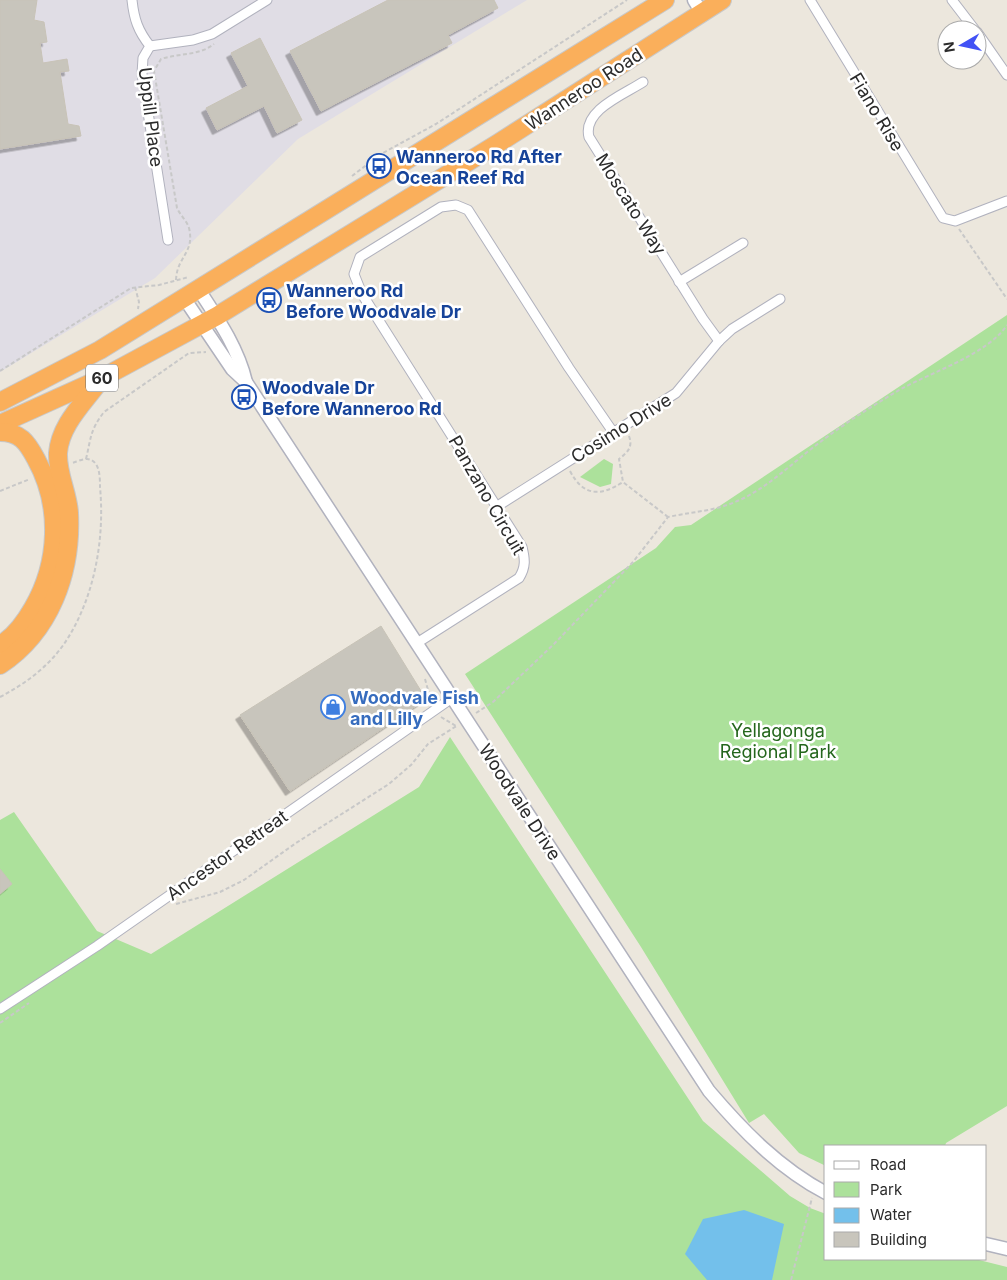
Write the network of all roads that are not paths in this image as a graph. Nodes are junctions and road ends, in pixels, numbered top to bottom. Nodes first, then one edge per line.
1 (132, 0) edge
2 (267, 0) edge
3 (665, 0) edge
4 (810, 0) edge
5 (952, 0) edge
6 (708, 4) edge
7 (646, 7) edge
8 (967, 20) edge
9 (150, 46) junction
10 (987, 47) edge
11 (1007, 75) edge
12 (643, 82) dead end
13 (1007, 201) edge
14 (168, 240) dead end
15 (743, 243) dead end
16 (679, 282) junction
17 (191, 294) junction
18 (780, 299) dead end
19 (209, 320) junction
20 (719, 341) junction
21 (102, 378) junction
22 (0, 402) edge
23 (0, 424) edge
24 (0, 432) edge
25 (613, 432) junction
26 (496, 507) junction
27 (417, 643) junction
28 (0, 645) edge
29 (0, 665) edge
30 (452, 698) junction
31 (0, 1009) edge
32 (824, 1192) edge
33 (987, 1244) edge
34 (1007, 1249) edge

1 - 9 street, Uppill Place
2 - 9 street
3 - 7 highway, Wanneroo Road / 60
4 - 13 street, Fiano Rise
5 - 8 street
6 - 19 highway, Wanneroo Road / 60
7 - 17 highway, Wanneroo Road / 60
9 - 14 street, Uppill Place
10 - 11 street
12 - 16 street, Moscato Way
15 - 16 street
16 - 20 street, Moscato Way
17 - 19 street, Woodvale Drive
17 - 22 highway, 60
18 - 20 street, Cosimo Drive
19 - 21 highway, Wanneroo Road / 60
19 - 27 street, Woodvale Drive
20 - 25 street, Cosimo Drive
21 - 23 highway, Wanneroo Road / 60
21 - 29 highway
24 - 28 highway
25 - 26 street, Cosimo Drive
25 - 26 street, Panzano Circuit
26 - 27 street, Panzano Circuit
27 - 30 street, Woodvale Drive
30 - 31 street, Ancestor Retreat
30 - 32 street, Woodvale Drive
33 - 34 street

